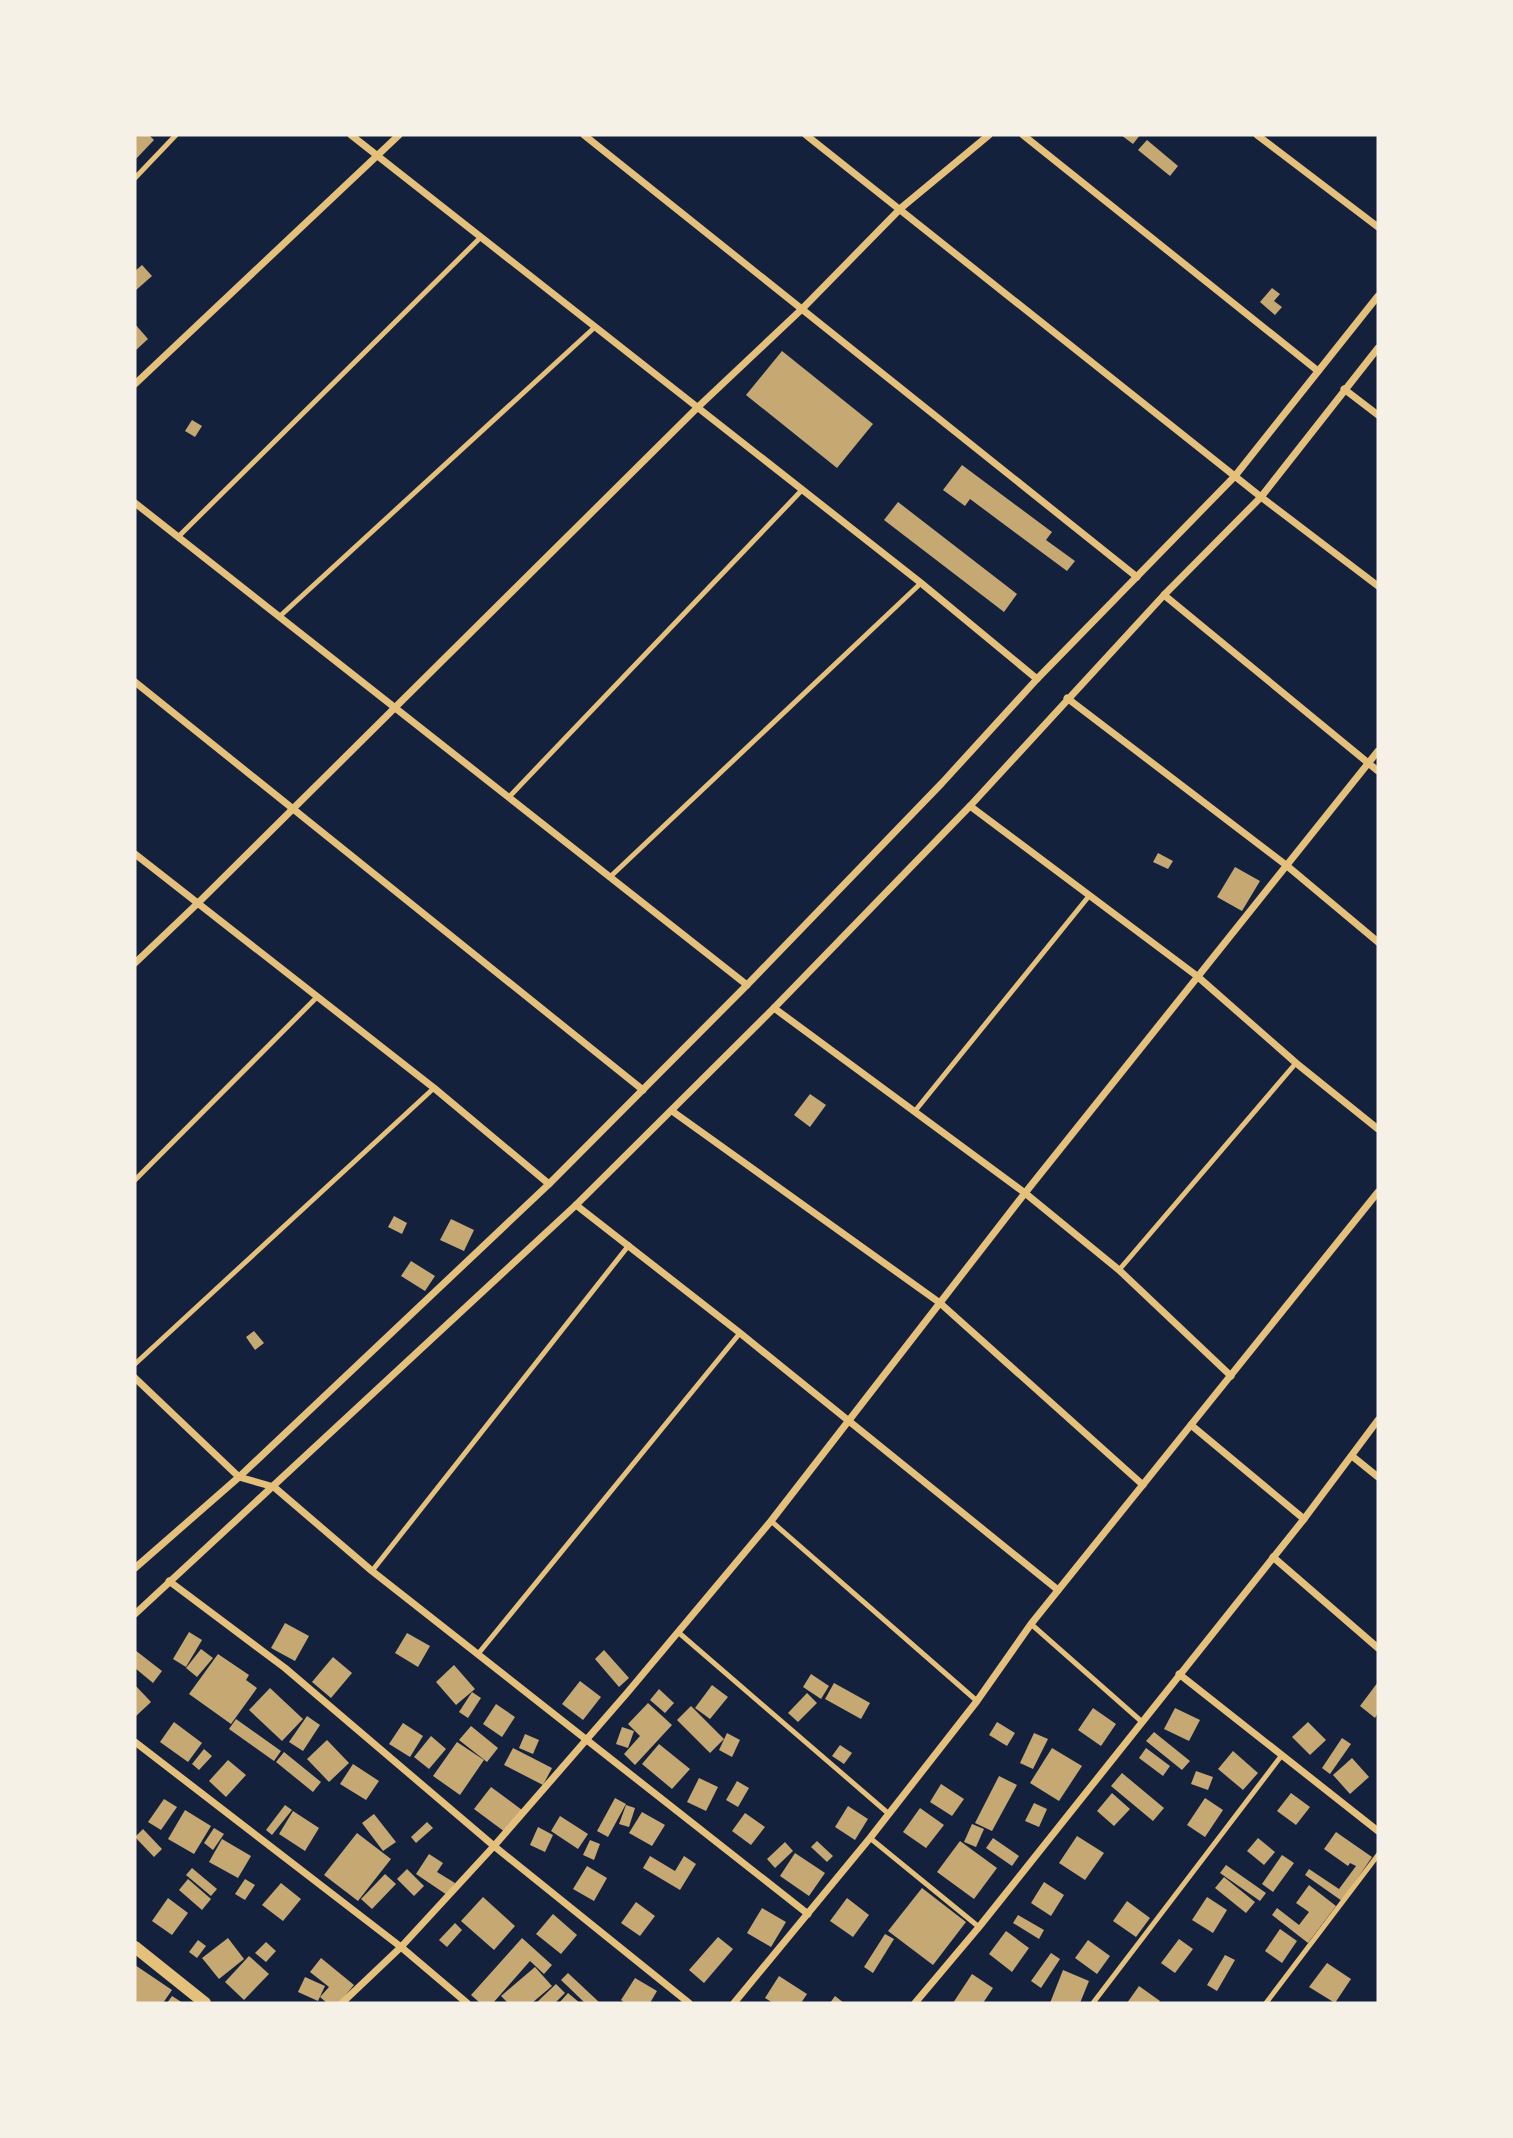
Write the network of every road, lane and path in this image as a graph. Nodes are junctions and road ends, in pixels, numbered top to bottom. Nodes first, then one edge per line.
1 (176, 135) edge
2 (351, 135) edge
3 (399, 135) edge
4 (584, 135) edge
5 (806, 135) edge
6 (989, 135) edge
7 (1023, 135) edge
8 (1257, 135) edge
9 (378, 156) junction
10 (135, 178) edge
11 (901, 208) junction
12 (1378, 227) edge
13 (481, 237) junction
14 (1378, 296) edge
15 (803, 308) junction
16 (595, 327) junction
17 (1378, 348) edge
18 (1318, 371) junction
19 (135, 384) edge
20 (1344, 389) junction
21 (698, 407) junction
22 (1378, 415) edge
23 (1235, 476) junction
24 (802, 490) junction
25 (1262, 497) junction
26 (135, 503) edge
27 (178, 537) junction
28 (1137, 577) junction
29 (920, 583) junction
30 (1378, 586) edge
31 (1164, 595) junction
32 (279, 617) junction
33 (1037, 678) junction
34 (135, 682) edge
35 (1068, 698) junction
36 (395, 708) junction
37 (1378, 751) edge
38 (1369, 763) junction
39 (1378, 771) edge
40 (509, 797) junction
41 (970, 806) junction
42 (293, 808) junction
43 (135, 854) edge
44 (1286, 866) junction
45 (610, 877) junction
46 (1089, 896) junction
47 (197, 904) junction
48 (1378, 942) edge
49 (135, 963) edge
50 (1197, 976) junction
51 (747, 985) junction
52 (317, 997) junction
53 (774, 1008) junction
54 (1296, 1063) junction
55 (434, 1088) junction
56 (643, 1090) junction
57 (672, 1111) junction
58 (915, 1111) junction
59 (1378, 1129) edge
60 (135, 1180) edge
61 (550, 1184) junction
62 (1378, 1192) edge
63 (1025, 1193) junction
64 (576, 1205) junction
65 (629, 1245) junction
66 (1119, 1270) junction
67 (940, 1303) junction
68 (740, 1333) junction
69 (135, 1364) edge
70 (1231, 1376) junction
71 (135, 1378) edge
72 (849, 1420) junction
73 (1378, 1420) edge
74 (1191, 1425) junction
75 (1352, 1457) junction
76 (239, 1477) junction
77 (1378, 1477) edge
78 (1143, 1485) junction
79 (274, 1487) junction
80 (1304, 1518) junction
81 (771, 1521) junction
82 (1273, 1557) junction
83 (136, 1566) edge
84 (372, 1571) junction
85 (169, 1581) junction
86 (1058, 1590) junction
87 (135, 1614) edge
88 (1031, 1624) junction
89 (678, 1632) junction
90 (1378, 1648) edge
91 (478, 1654) junction
92 (1179, 1674) junction
93 (977, 1701) junction
94 (1141, 1721) junction
95 (586, 1740) junction
96 (135, 1742) edge
97 (1282, 1755) junction
98 (889, 1814) junction
99 (1378, 1831) edge
100 (870, 1838) junction
101 (494, 1846) junction
102 (1378, 1855) edge
103 (808, 1914) junction
104 (979, 1927) junction
105 (135, 1947) edge
106 (401, 1947) junction
107 (205, 2003) edge
108 (342, 2003) edge
109 (467, 2003) edge
110 (690, 2003) edge
111 (734, 2003) edge
112 (915, 2003) edge
113 (1093, 2003) edge
114 (1266, 2003) edge

1 - 10 lane
2 - 9 street
3 - 9 street
4 - 15 street
5 - 11 street
6 - 11 street
7 - 18 street
8 - 12 street
9 - 13 street
9 - 19 street
11 - 15 street
11 - 23 street
13 - 16 street
13 - 27 lane
14 - 18 street
15 - 21 street
15 - 28 street
16 - 21 street
16 - 32 lane
17 - 20 street
18 - 23 street
20 - 22 street
20 - 25 street
21 - 24 street
21 - 36 street
23 - 25 street
23 - 28 street
24 - 29 street
24 - 40 lane
25 - 30 street
25 - 31 street
26 - 27 street
27 - 32 street
28 - 33 street
29 - 33 street
29 - 45 lane
31 - 35 street
31 - 38 street
32 - 36 street
33 - 51 street
34 - 42 street
35 - 41 street
35 - 44 street
36 - 40 street
36 - 42 street
37 - 38 street
38 - 39 street
38 - 44 street
40 - 45 street
41 - 46 street
41 - 53 street
42 - 47 street
42 - 56 street
43 - 47 street
44 - 48 street
44 - 50 street
45 - 51 street
46 - 50 street
46 - 58 lane
47 - 49 street
47 - 52 street
50 - 54 street
50 - 63 street
51 - 56 street
52 - 55 street
52 - 60 lane
53 - 57 street
53 - 58 street
54 - 59 street
54 - 66 lane
55 - 61 street
55 - 69 lane
56 - 61 street
57 - 64 street
57 - 67 street
58 - 63 street
61 - 76 street
62 - 70 street
63 - 66 street
63 - 67 street
64 - 65 street
64 - 79 street
65 - 68 street
65 - 84 lane
66 - 70 street
67 - 72 street
67 - 78 street
68 - 72 street
68 - 91 lane
70 - 74 street
71 - 76 street
72 - 81 street
72 - 86 street
73 - 75 street
74 - 78 street
74 - 80 street
75 - 77 street
75 - 80 street
76 - 79 street
76 - 83 street
78 - 86 street
79 - 84 street
79 - 85 street
80 - 82 street
81 - 89 street
81 - 93 lane
82 - 90 street
82 - 92 street
84 - 91 street
85 - 87 street
85 - 101 street
86 - 88 street
88 - 93 street
88 - 94 lane
89 - 95 street
89 - 98 lane
91 - 95 street
92 - 94 street
92 - 97 street
93 - 98 street
94 - 104 street
95 - 101 street
95 - 103 street
96 - 106 street
97 - 99 street
97 - 113 lane
98 - 100 street
100 - 103 street
100 - 104 lane
101 - 106 street
101 - 110 street
102 - 114 lane
103 - 111 street
104 - 112 street
105 - 107 street
106 - 108 street
106 - 109 street

